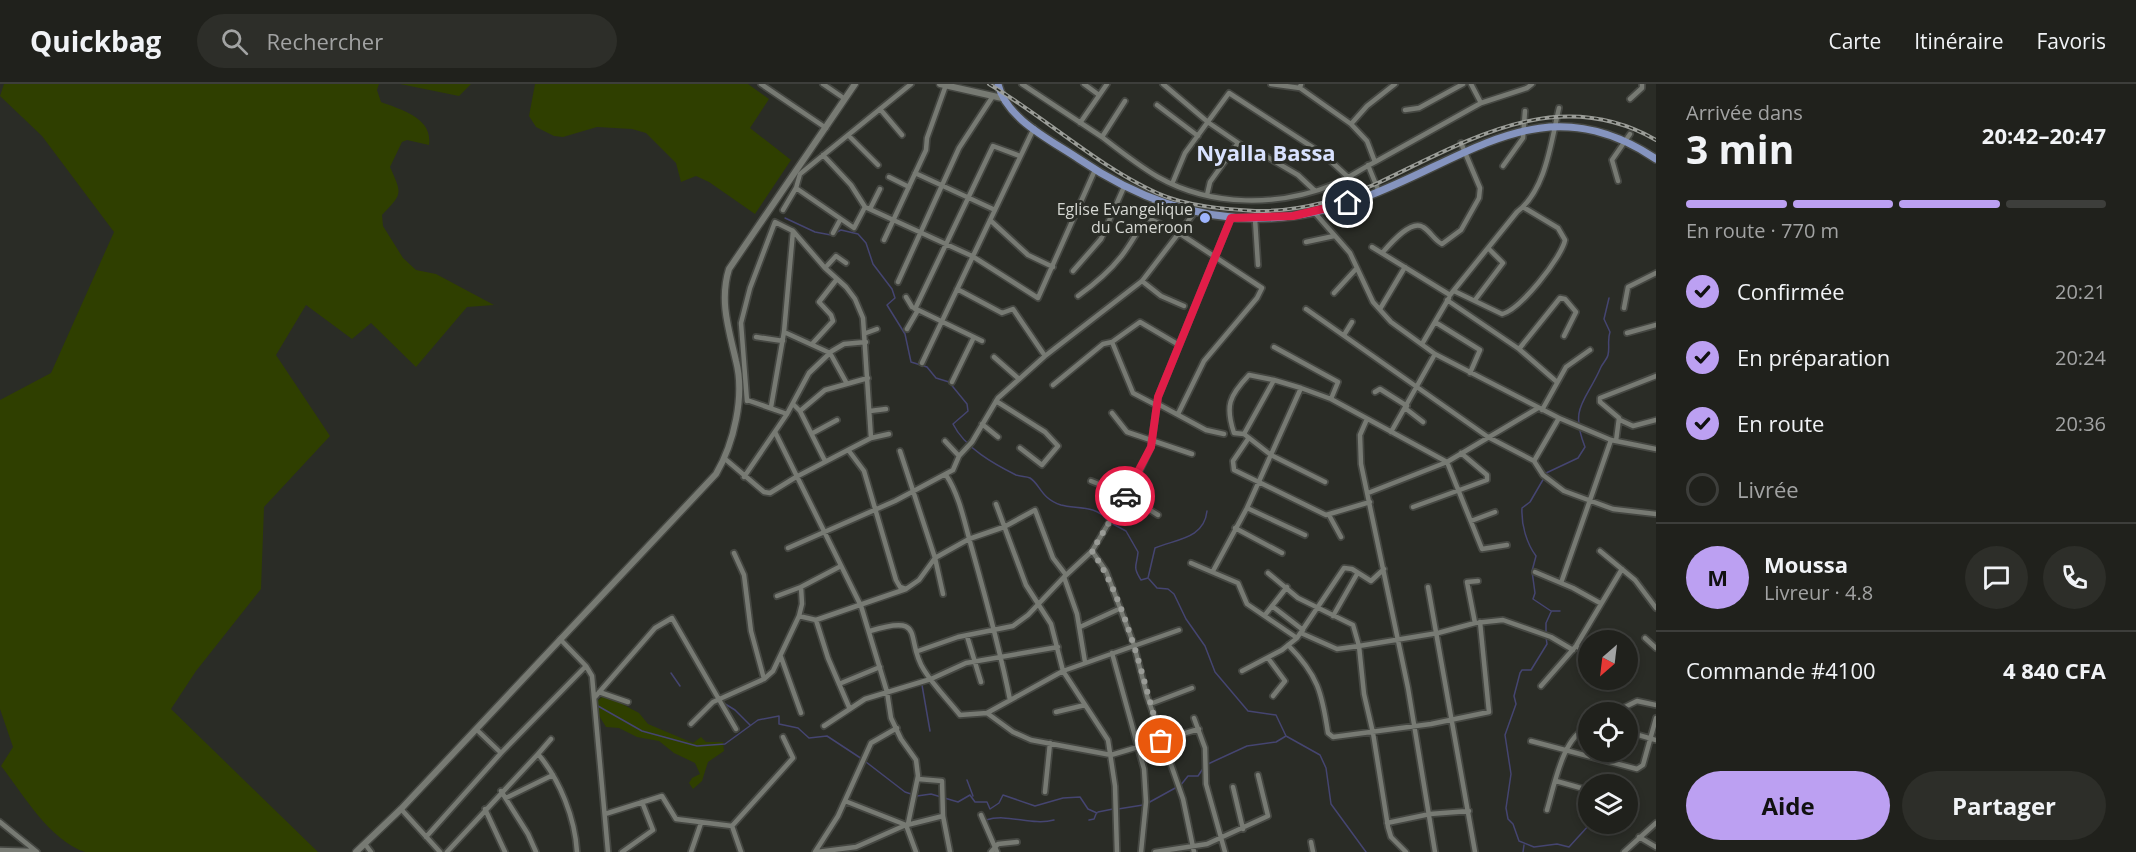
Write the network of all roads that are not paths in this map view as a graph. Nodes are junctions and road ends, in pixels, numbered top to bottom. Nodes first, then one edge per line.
1 (761, 84) edge
2 (823, 84) edge
3 (855, 84) edge
4 (911, 84) edge
5 (998, 84) edge
6 (1022, 84) edge
7 (1084, 84) edge
8 (1107, 84) edge
9 (1163, 84) edge
10 (1271, 84) edge
11 (1381, 84) edge
12 (1395, 84) edge
13 (1463, 84) edge
14 (1472, 84) edge
15 (1532, 84) edge
16 (1642, 84) edge
17 (943, 85) edge
18 (1300, 86) edge
19 (1389, 88) junction
20 (1099, 95) junction
21 (993, 96) junction
22 (845, 99) junction
23 (1002, 99) junction
24 (1630, 99) dead end
25 (1125, 101) dead end
26 (1481, 103) junction
27 (1156, 105) dead end
28 (1556, 108) joint
29 (880, 109) junction
30 (1568, 109) dead end
31 (1405, 110) dead end
32 (1536, 110) dead end
33 (1525, 111) junction
34 (1515, 115) dead end
35 (1080, 123) junction
36 (1209, 123) junction
37 (1352, 124) junction
38 (826, 128) junction
39 (1034, 128) junction
40 (1620, 128) dead end
41 (1630, 134) junction
42 (848, 135) junction
43 (902, 135) dead end
44 (1198, 136) junction
45 (1102, 137) junction
46 (1468, 138) dead end
47 (1238, 142) junction
48 (1461, 143) junction
49 (823, 155) junction
50 (1020, 156) junction
51 (1656, 159) edge
52 (1375, 162) junction
53 (878, 165) dead end
54 (1368, 165) junction
55 (1503, 166) dead end
56 (1095, 170) junction
57 (915, 173) junction
58 (889, 177) dead end
59 (1348, 177) junction
60 (1618, 181) dead end
61 (1172, 184) junction
62 (942, 185) junction
63 (909, 187) junction
64 (1124, 187) junction
65 (796, 188) junction
66 (880, 189) dead end
67 (1314, 190) junction
68 (1379, 192) junction
69 (1207, 195) junction
70 (969, 198) junction
71 (1155, 201) junction
72 (1523, 207) junction
73 (867, 208) junction
74 (783, 210) dead end
75 (995, 210) junction
76 (1195, 212) junction
77 (1315, 213) junction
78 (1146, 217) junction
79 (1231, 218) junction
80 (1255, 219) junction
81 (840, 220) junction
82 (894, 220) junction
83 (990, 220) junction
84 (794, 231) junction
85 (921, 232) junction
86 (832, 233) dead end
87 (1179, 233) junction
88 (1334, 236) junction
89 (884, 240) dead end
90 (1306, 242) dead end
91 (946, 244) junction
92 (1372, 247) dead end
93 (1489, 249) junction
94 (1383, 252) junction
95 (972, 256) junction
96 (1215, 256) junction
97 (846, 263) dead end
98 (1258, 265) dead end
99 (1053, 267) junction
100 (1405, 267) junction
101 (825, 268) junction
102 (1356, 269) junction
103 (1073, 271) dead end
104 (1656, 273) edge
105 (837, 279) junction
106 (1142, 281) junction
107 (898, 282) dead end
108 (957, 289) junction
109 (1334, 293) dead end
110 (1451, 295) junction
111 (1078, 296) dead end
112 (906, 297) dead end
113 (1475, 300) junction
114 (1184, 306) dead end
115 (1624, 308) dead end
116 (1306, 309) dead end
117 (1380, 309) junction
118 (916, 310) junction
119 (941, 321) junction
120 (1352, 322) dead end
121 (1435, 322) junction
122 (1656, 325) edge
123 (877, 329) dead end
124 (907, 329) dead end
125 (784, 333) junction
126 (866, 333) junction
127 (1627, 333) dead end
128 (1344, 335) junction
129 (1564, 336) dead end
130 (756, 337) dead end
131 (974, 337) junction
132 (783, 341) junction
133 (982, 341) dead end
134 (866, 342) junction
135 (1112, 342) junction
136 (812, 344) junction
137 (1422, 344) junction
138 (1179, 345) junction
139 (1274, 347) dead end
140 (1519, 349) junction
141 (1590, 350) dead end
142 (830, 353) junction
143 (1435, 354) junction
144 (1045, 356) junction
145 (994, 357) dead end
146 (922, 363) dead end
147 (1470, 373) junction
148 (1656, 376) edge
149 (868, 378) junction
150 (1019, 380) junction
151 (1274, 380) junction
152 (846, 382) junction
153 (952, 382) dead end
154 (1557, 382) junction
155 (1053, 385) dead end
156 (1301, 388) junction
157 (1417, 388) junction
158 (1375, 392) dead end
159 (738, 398) junction
160 (1331, 399) junction
161 (747, 400) junction
162 (996, 401) junction
163 (793, 404) junction
164 (1156, 404) junction
165 (771, 407) junction
166 (1406, 407) junction
167 (886, 409) dead end
168 (1540, 409) junction
169 (800, 411) junction
170 (870, 411) junction
171 (1112, 413) dead end
172 (787, 414) junction
173 (1178, 414) junction
174 (1559, 418) junction
175 (1367, 419) junction
176 (837, 420) dead end
177 (1620, 420) junction
178 (1656, 420) edge
179 (1423, 422) dead end
180 (982, 424) junction
181 (775, 432) junction
182 (1391, 432) junction
183 (813, 433) junction
184 (889, 434) dead end
185 (1224, 434) dead end
186 (998, 437) dead end
187 (1246, 437) junction
188 (1488, 437) junction
189 (872, 438) junction
190 (945, 441) dead end
191 (1152, 441) junction
192 (1614, 441) junction
193 (1020, 448) dead end
194 (1656, 449) edge
195 (849, 451) junction
196 (900, 451) dead end
197 (1461, 453) junction
198 (1192, 454) dead end
199 (1271, 455) junction
200 (959, 456) junction
201 (723, 458) junction
202 (825, 461) junction
203 (1534, 461) junction
204 (1447, 462) junction
205 (946, 475) junction
206 (744, 477) junction
207 (796, 477) junction
208 (1092, 481) dead end
209 (1325, 482) dead end
210 (1258, 483) junction
211 (1460, 490) junction
212 (914, 491) junction
213 (1368, 493) junction
214 (1126, 495) junction
215 (1370, 502) junction
216 (1591, 502) junction
217 (996, 504) dead end
218 (1413, 507) dead end
219 (1247, 508) junction
220 (876, 510) junction
221 (1496, 512) dead end
222 (1656, 514) edge
223 (1158, 515) dead end
224 (1329, 515) junction
225 (1471, 521) junction
226 (1004, 527) junction
227 (1235, 528) junction
228 (824, 532) junction
229 (1305, 535) dead end
230 (1341, 537) dead end
231 (969, 539) junction
232 (1506, 545) dead end
233 (788, 548) dead end
234 (1092, 551) junction
235 (1600, 551) dead end
236 (734, 553) dead end
237 (1282, 553) dead end
238 (935, 558) junction
239 (1191, 563) dead end
240 (841, 566) junction
241 (1384, 568) junction
242 (1622, 569) junction
243 (1213, 571) junction
244 (1535, 572) dead end
245 (1268, 573) dead end
246 (1357, 574) junction
247 (1065, 576) junction
248 (1478, 581) dead end
249 (1561, 583) junction
250 (801, 587) junction
251 (1287, 587) junction
252 (1428, 588) dead end
253 (906, 589) junction
254 (943, 594) dead end
255 (777, 596) dead end
256 (1656, 598) edge
257 (1039, 602) junction
258 (1600, 603) junction
259 (861, 606) junction
260 (1272, 606) junction
261 (1654, 606) edge
262 (1119, 609) junction
263 (1318, 610) junction
264 (1265, 615) junction
265 (798, 616) junction
266 (1333, 616) junction
267 (816, 620) junction
268 (1478, 622) junction
269 (1080, 627) junction
270 (995, 630) junction
271 (1179, 630) dead end
272 (870, 631) junction
273 (1302, 631) junction
274 (1438, 633) junction
275 (967, 636) junction
276 (1297, 638) junction
277 (1646, 638) dead end
278 (560, 639) junction
279 (1397, 639) junction
280 (1134, 645) junction
281 (1288, 645) junction
282 (1359, 646) junction
283 (1058, 647) junction
284 (1575, 648) junction
285 (1656, 648) edge
286 (1578, 649) edge
287 (918, 651) junction
288 (1112, 653) junction
289 (781, 657) junction
290 (1002, 657) junction
291 (1269, 658) junction
292 (976, 661) junction
293 (1085, 662) junction
294 (586, 666) junction
295 (880, 667) junction
296 (1063, 671) junction
297 (1242, 671) dead end
298 (931, 679) junction
299 (764, 680) junction
300 (981, 682) dead end
301 (838, 684) junction
302 (1541, 686) dead end
303 (1192, 688) dead end
304 (599, 692) junction
305 (887, 692) junction
306 (1273, 696) dead end
307 (595, 697) junction
308 (718, 699) junction
309 (1010, 700) junction
310 (628, 702) dead end
311 (1635, 702) edge
312 (1150, 704) junction
313 (1085, 705) junction
314 (1656, 705) edge
315 (849, 707) junction
316 (1056, 712) dead end
317 (801, 713) dead end
318 (987, 713) junction
319 (1194, 718) dead end
320 (1656, 718) edge
321 (1453, 721) junction
322 (691, 724) dead end
323 (1413, 725) junction
324 (824, 726) dead end
325 (897, 728) junction
326 (476, 729) junction
327 (736, 729) dead end
328 (1199, 729) junction
329 (1373, 733) junction
330 (1578, 734) edge
331 (1638, 735) edge
332 (783, 736) dead end
333 (551, 739) dead end
334 (1653, 740) edge
335 (1161, 741) junction
336 (1532, 741) dead end
337 (1050, 744) junction
338 (1140, 747) junction
339 (1566, 750) junction
340 (501, 753) junction
341 (537, 754) junction
342 (1111, 754) junction
343 (553, 775) junction
344 (1258, 775) dead end
345 (918, 779) junction
346 (1556, 781) junction
347 (1233, 787) dead end
348 (1578, 787) edge
349 (501, 791) junction
350 (1044, 792) dead end
351 (506, 798) junction
352 (845, 801) junction
353 (642, 802) junction
354 (401, 809) junction
355 (485, 809) junction
356 (1547, 810) dead end
357 (1469, 811) junction
358 (605, 814) junction
359 (1430, 814) junction
360 (981, 815) dead end
361 (943, 816) junction
362 (0, 822) edge
363 (701, 823) junction
364 (1387, 823) junction
365 (1656, 823) edge
366 (907, 825) junction
367 (732, 826) junction
368 (1243, 829) junction
369 (426, 837) junction
370 (1639, 837) junction
371 (1220, 840) junction
372 (1017, 842) dead end
373 (1311, 842) dead end
374 (364, 844) junction
375 (860, 845) junction
376 (1656, 847) edge
377 (0, 850) edge
378 (994, 850) edge
379 (1194, 850) edge
380 (36, 851) edge
381 (830, 851) edge
382 (356, 852) edge
383 (371, 852) edge
384 (440, 852) edge
385 (447, 852) edge
386 (505, 852) edge
387 (536, 852) edge
388 (578, 852) edge
389 (608, 852) edge
390 (622, 852) edge
391 (692, 852) edge
392 (741, 852) edge
393 (816, 852) edge
394 (862, 852) edge
395 (916, 852) edge
396 (950, 852) edge
397 (1117, 852) edge
398 (1141, 852) edge
399 (1155, 852) edge
400 (1225, 852) edge
401 (1313, 852) edge
402 (1406, 852) edge
403 (1435, 852) edge
404 (1475, 852) edge
405 (1624, 852) edge

1 - 38 street
2 - 22 street
3 - 22 main road
4 - 29 street
5 - 23 main road
6 - 35 street
7 - 20 street
8 - 20 street
9 - 36 street
10 - 18 street
11 - 19 street
12 - 19 street
13 - 31 street
14 - 26 street
15 - 26 street
16 - 24 street
17 - 21 main road
17 - 57 street
18 - 37 street
19 - 37 street
20 - 35 street
21 - 23 main road
21 - 62 street
22 - 38 main road
23 - 39 main road
25 - 45 street
26 - 52 street
27 - 44 street
28 - 30 main road
28 - 72 street
29 - 42 street
29 - 43 street
32 - 33 main road
33 - 34 main road
33 - 55 street
35 - 45 street
36 - 44 street
36 - 47 street
36 - 59 street
37 - 52 street
38 - 159 main road
39 - 50 street
39 - 56 main road
40 - 41 main road
41 - 51 main road
41 - 60 street
42 - 49 street
42 - 53 street
44 - 61 street
45 - 61 street
46 - 48 main road
47 - 67 street
47 - 69 street
48 - 68 main road
48 - 94 street
49 - 65 street
49 - 73 street
50 - 70 street
50 - 75 street
52 - 54 street
54 - 59 street
54 - 68 street
56 - 64 main road
56 - 99 street
57 - 62 street
57 - 63 street
58 - 63 street
59 - 67 street
61 - 69 street
62 - 70 street
62 - 85 street
63 - 82 street
64 - 71 main road
64 - 103 street
65 - 74 street
65 - 81 street
66 - 73 street
67 - 69 street
68 - 77 main road
70 - 75 street
70 - 91 street
71 - 76 main road
71 - 78 street
72 - 93 street
72 - 113 street
73 - 81 street
73 - 82 street
75 - 83 street
76 - 79 main road
76 - 87 street
77 - 80 main road
77 - 88 street
78 - 87 street
78 - 111 street
79 - 80 main road
79 - 96 street
80 - 98 street
81 - 86 street
82 - 85 street
82 - 89 street
83 - 95 street
83 - 99 street
84 - 101 street
84 - 125 street
84 - 161 street
85 - 91 street
85 - 107 street
87 - 96 street
87 - 106 street
88 - 90 street
88 - 102 street
91 - 95 street
91 - 118 street
92 - 94 street
93 - 110 street
93 - 113 street
94 - 100 street
95 - 99 street
95 - 108 street
96 - 138 street
96 - 173 street
97 - 101 street
100 - 110 street
100 - 117 street
101 - 105 street
102 - 109 street
102 - 117 street
104 - 115 street
105 - 126 street
105 - 136 street
106 - 114 street
106 - 144 street
108 - 119 street
108 - 144 street
110 - 113 street
110 - 121 street
110 - 140 street
112 - 118 street
116 - 128 street
117 - 137 street
118 - 119 street
118 - 124 street
119 - 131 street
119 - 146 street
120 - 128 street
121 - 137 street
121 - 147 street
122 - 127 street
123 - 126 street
125 - 132 street
125 - 136 street
126 - 134 street
128 - 157 street
129 - 140 street
130 - 132 street
131 - 133 street
131 - 153 street
132 - 165 street
134 - 142 street
134 - 149 street
135 - 138 street
135 - 155 street
135 - 164 street
136 - 142 street
137 - 143 street
138 - 164 street
139 - 160 street
140 - 154 street
141 - 154 street
142 - 152 street
142 - 163 street
143 - 147 street
143 - 157 street
144 - 150 street
145 - 150 street
147 - 168 street
148 - 177 street
149 - 152 street
149 - 170 street
150 - 162 street
151 - 156 street
151 - 187 street
151 - 187 street
152 - 169 street
154 - 168 street
156 - 160 street
156 - 199 street
157 - 166 street
157 - 188 street
158 - 166 street
159 - 161 street
159 - 201 main road
160 - 175 street
161 - 165 street
162 - 180 street
162 - 193 street
163 - 169 street
163 - 172 street
164 - 173 street
164 - 191 street
165 - 172 street
166 - 179 street
166 - 182 street
167 - 170 street
168 - 174 street
168 - 188 street
169 - 183 street
170 - 189 street
171 - 191 street
172 - 181 street
173 - 185 street
174 - 192 street
174 - 203 street
175 - 182 street
175 - 213 street
176 - 183 street
177 - 178 street
177 - 192 street
180 - 186 street
180 - 200 street
181 - 206 street
181 - 207 street
182 - 204 street
183 - 202 street
184 - 189 street
187 - 199 street
187 - 210 street
188 - 197 street
188 - 203 street
189 - 195 street
190 - 200 street
191 - 198 street
191 - 214 street
192 - 194 street
192 - 216 street
195 - 202 street
195 - 220 street
196 - 212 street
197 - 204 street
197 - 211 street
199 - 209 street
199 - 210 street
200 - 205 street
201 - 206 street
201 - 278 main road
202 - 207 street
203 - 216 street
204 - 211 street
204 - 213 street
205 - 212 street
205 - 231 street
206 - 207 street
207 - 228 street
208 - 214 street
210 - 219 street
210 - 224 street
211 - 218 street
211 - 225 street
212 - 220 street
212 - 238 street
213 - 215 street
214 - 223 street
214 - 234 street
215 - 224 street
215 - 241 street
216 - 222 street
216 - 249 street
217 - 226 street
219 - 227 street
219 - 229 street
220 - 228 street
220 - 253 street
221 - 225 street
224 - 230 street
225 - 232 street
226 - 231 street
226 - 247 street
226 - 257 street
227 - 237 street
227 - 243 street
228 - 233 street
228 - 240 street
231 - 238 street
231 - 270 street
234 - 247 street
234 - 262 street
235 - 242 street
236 - 299 street
238 - 253 street
238 - 254 street
239 - 243 street
240 - 250 street
240 - 259 street
241 - 246 street
241 - 279 street
242 - 258 street
242 - 261 street
243 - 264 street
244 - 249 street
245 - 251 street
246 - 263 street
246 - 266 street
247 - 257 street
247 - 269 street
248 - 268 street
249 - 258 street
250 - 255 street
250 - 265 street
251 - 260 street
251 - 263 street
252 - 274 street
253 - 259 street
256 - 261 street
257 - 270 street
257 - 283 street
258 - 284 street
259 - 267 street
259 - 272 street
260 - 264 street
260 - 273 street
262 - 269 street
262 - 280 street
263 - 266 street
263 - 273 street
264 - 276 street
265 - 267 street
265 - 289 street
266 - 282 street
267 - 301 street
268 - 274 street
268 - 284 street
268 - 321 street
269 - 293 street
270 - 275 street
270 - 290 street
271 - 280 street
272 - 287 street
272 - 295 street
273 - 276 street
273 - 282 street
274 - 279 street
274 - 321 street
275 - 287 street
275 - 292 street
276 - 281 street
277 - 285 street
278 - 294 street
278 - 326 main road
279 - 282 street
279 - 323 street
280 - 288 street
280 - 312 street
281 - 291 street
281 - 329 street
282 - 329 street
283 - 290 street
283 - 296 street
284 - 286 street
284 - 302 street
287 - 298 street
288 - 293 street
288 - 338 street
289 - 299 street
289 - 317 street
290 - 292 street
290 - 309 street
291 - 297 street
291 - 306 street
292 - 298 street
292 - 300 street
293 - 296 street
294 - 307 street
294 - 340 street
295 - 301 street
295 - 305 street
296 - 309 street
296 - 313 street
298 - 305 street
298 - 318 street
299 - 308 street
301 - 315 street
303 - 312 street
304 - 307 street
304 - 308 street
304 - 310 street
305 - 315 street
305 - 325 street
307 - 358 street
308 - 322 street
308 - 327 street
309 - 318 street
311 - 314 street
312 - 335 street
313 - 316 street
313 - 342 street
315 - 324 street
318 - 337 street
319 - 328 street
320 - 334 street
321 - 323 street
321 - 357 street
323 - 329 street
323 - 359 street
325 - 345 street
325 - 352 street
326 - 340 street
326 - 354 main road
328 - 335 street
328 - 371 street
329 - 364 street
330 - 339 street
331 - 334 street
332 - 367 street
333 - 341 street
334 - 339 street
335 - 338 street
335 - 379 street
336 - 339 street
337 - 342 street
337 - 350 street
338 - 342 street
338 - 398 street
339 - 346 street
340 - 369 street
341 - 343 street
341 - 349 street
342 - 397 street
343 - 351 street
343 - 388 street
344 - 368 street
345 - 361 street
345 - 366 street
346 - 348 street
346 - 356 street
347 - 368 street
349 - 351 street
349 - 355 street
351 - 387 street
352 - 366 street
352 - 393 street
353 - 358 street
353 - 363 street
353 - 390 street
354 - 369 street
354 - 374 main road
355 - 385 street
355 - 386 street
357 - 359 street
357 - 404 street
358 - 389 street
359 - 364 street
359 - 403 street
360 - 378 street
361 - 366 street
361 - 396 street
362 - 380 street
363 - 367 street
363 - 391 street
364 - 402 street
365 - 370 street
366 - 375 street
366 - 395 street
367 - 392 street
368 - 371 street
369 - 384 street
370 - 376 street
370 - 405 street
371 - 379 street
371 - 400 street
372 - 378 street
373 - 401 street
374 - 382 main road
374 - 383 street
375 - 381 street
375 - 394 street
377 - 380 street
379 - 399 street
381 - 393 street

